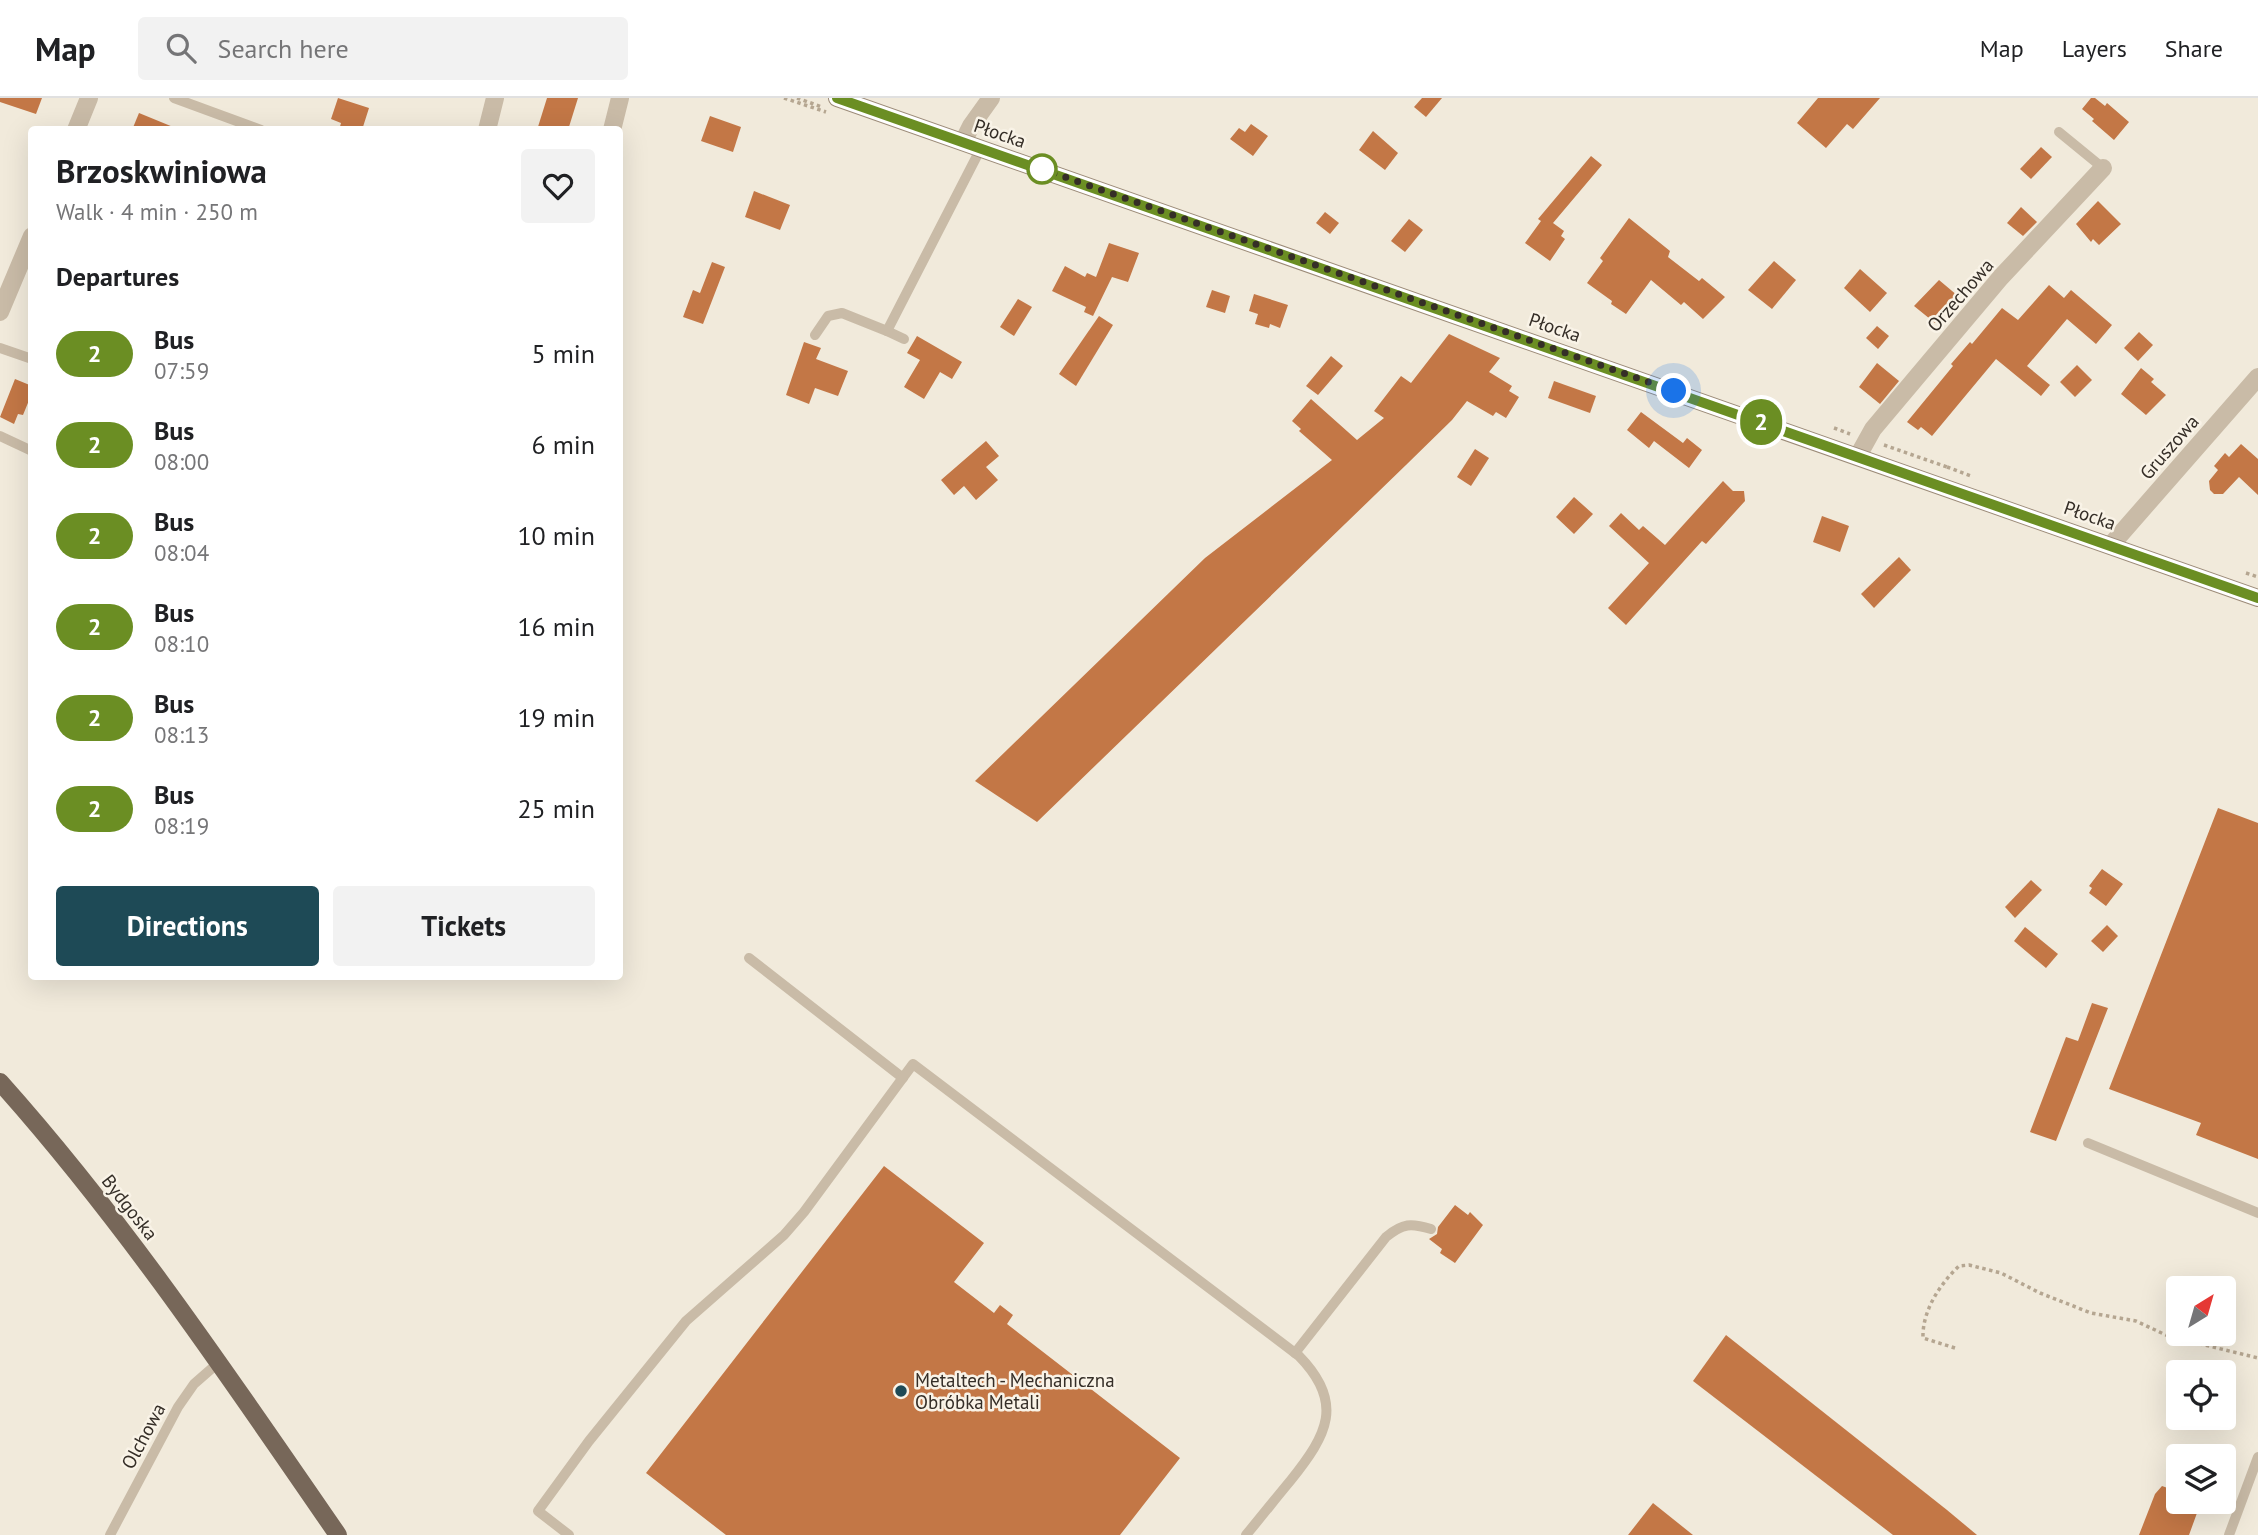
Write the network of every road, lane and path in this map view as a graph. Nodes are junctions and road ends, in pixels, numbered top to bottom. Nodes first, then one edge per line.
1 (89, 98) edge
2 (174, 98) edge
3 (495, 98) edge
4 (620, 98) edge
5 (837, 98) edge
6 (991, 98) edge
7 (78, 126) edge
8 (250, 126) edge
9 (488, 126) edge
10 (613, 126) edge
11 (2059, 132) dead end
12 (964, 142) junction
13 (981, 148) junction
14 (2103, 168) joint
15 (28, 246) edge
16 (0, 312) edge
17 (887, 331) junction
18 (815, 335) dead end
19 (904, 339) dead end
20 (0, 348) edge
21 (28, 358) edge
22 (2258, 377) edge
23 (0, 436) edge
24 (28, 449) edge
25 (1858, 456) junction
26 (2112, 545) junction
27 (2258, 598) edge
28 (749, 958) dead end
29 (903, 1078) junction
30 (0, 1082) edge
31 (2088, 1143) dead end
32 (2258, 1213) edge
33 (1431, 1228) dead end
34 (1955, 1348) dead end
35 (1295, 1353) junction
36 (2258, 1358) edge
37 (218, 1363) junction
38 (2258, 1457) edge
39 (110, 1535) edge
40 (338, 1535) edge
41 (569, 1535) edge
42 (1246, 1535) edge
43 (2229, 1535) edge

1 - 7 street
2 - 8 lane
3 - 9 street
4 - 10 street
5 - 12 street, Płocka
6 - 12 street
11 - 14 lane
12 - 13 street, Płocka
13 - 17 lane
13 - 25 street, Płocka
14 - 25 street, Orzechowa
15 - 16 street
17 - 18 lane
17 - 19 lane
20 - 21 lane
22 - 26 street, Gruszowa
23 - 24 lane
25 - 26 street, Płocka
26 - 27 street, Płocka
28 - 29 lane
29 - 35 lane
29 - 41 lane
30 - 37 main road, Bydgoska
31 - 32 lane
33 - 35 lane
34 - 36 path
35 - 42 lane
37 - 39 lane, Olchowa
37 - 40 main road, Bydgoska
38 - 43 lane

